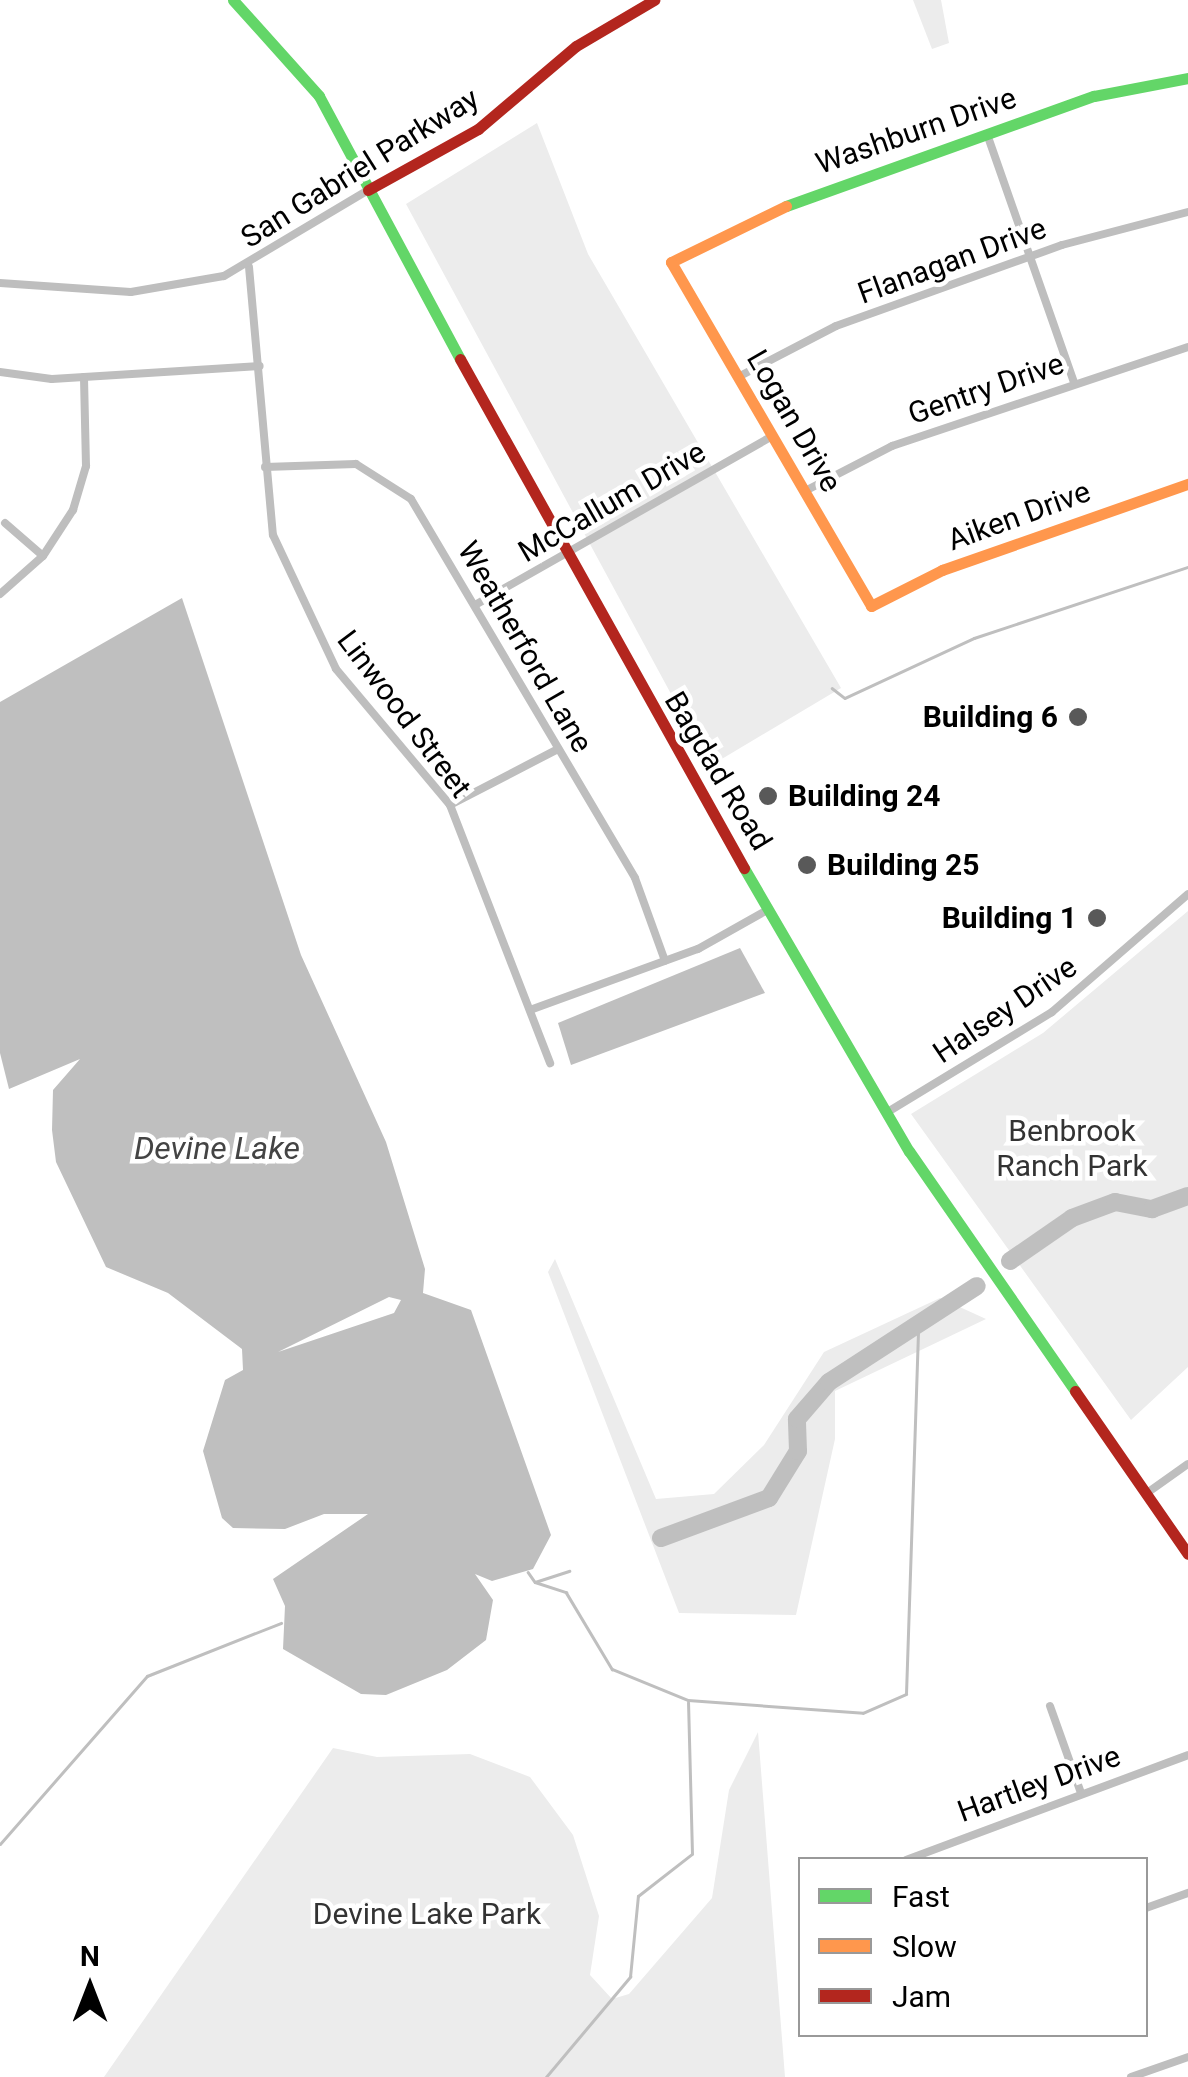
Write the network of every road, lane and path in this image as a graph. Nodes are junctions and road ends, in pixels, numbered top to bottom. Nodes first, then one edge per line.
1 (233, 0) edge
2 (654, 0) edge
3 (1188, 78) edge
4 (986, 134) junction
5 (368, 190) junction
6 (1188, 212) edge
7 (1029, 258) junction
8 (671, 262) joint
9 (248, 267) junction
10 (0, 283) edge
11 (1188, 347) edge
12 (260, 366) junction
13 (0, 372) edge
14 (740, 376) junction
15 (84, 377) junction
16 (1074, 382) junction
17 (772, 436) junction
18 (265, 467) junction
19 (1188, 484) edge
20 (806, 491) junction
21 (4, 523) dead end
22 (43, 556) junction
23 (564, 556) junction
24 (0, 594) edge
25 (474, 605) junction
26 (872, 606) joint
27 (558, 749) junction
28 (450, 805) junction
29 (1188, 894) edge
30 (770, 908) junction
31 (665, 961) junction
32 (530, 1010) junction
33 (550, 1063) dead end
34 (886, 1113) junction
35 (1188, 1464) edge
36 (1147, 1493) junction
37 (1188, 1554) edge
38 (1050, 1706) dead end
39 (1188, 1755) edge
40 (1081, 1793) junction
41 (909, 1857) edge
42 (1188, 1892) edge
43 (1148, 1907) edge
44 (1188, 2057) edge
45 (1131, 2077) edge

1 - 5 street, Bagdad Road
2 - 5 street, San Gabriel Parkway
3 - 4 street, Washburn Drive
4 - 7 street
4 - 8 street, Washburn Drive
5 - 9 street, San Gabriel Parkway
5 - 23 street, Bagdad Road
6 - 7 street, Flanagan Drive
7 - 14 street, Flanagan Drive
7 - 16 street
8 - 14 street, Logan Drive
9 - 10 street, San Gabriel Parkway
9 - 12 street, Linwood Street
11 - 16 street, Gentry Drive
12 - 15 street
12 - 18 street, Linwood Street
13 - 15 street
14 - 17 street, Logan Drive
15 - 22 street
16 - 20 street, Gentry Drive
17 - 20 street, Logan Drive
17 - 23 street, McCallum Drive
18 - 25 street, Weatherford Lane
18 - 28 street, Linwood Street
19 - 26 street, Aiken Drive
20 - 26 street, Logan Drive
21 - 22 street
22 - 24 street
23 - 25 street, McCallum Drive
23 - 30 street, Bagdad Road
25 - 27 street, Weatherford Lane
27 - 28 street
27 - 31 street, Weatherford Lane
28 - 32 street, Linwood Street
29 - 34 street, Halsey Drive
30 - 31 street
30 - 34 street, Bagdad Road
31 - 32 street
32 - 33 street, Linwood Street
34 - 36 street, Bagdad Road
35 - 36 street
36 - 37 street, Bagdad Road
38 - 40 street
39 - 40 street, Hartley Drive
40 - 41 street, Hartley Drive
42 - 43 street
44 - 45 street

